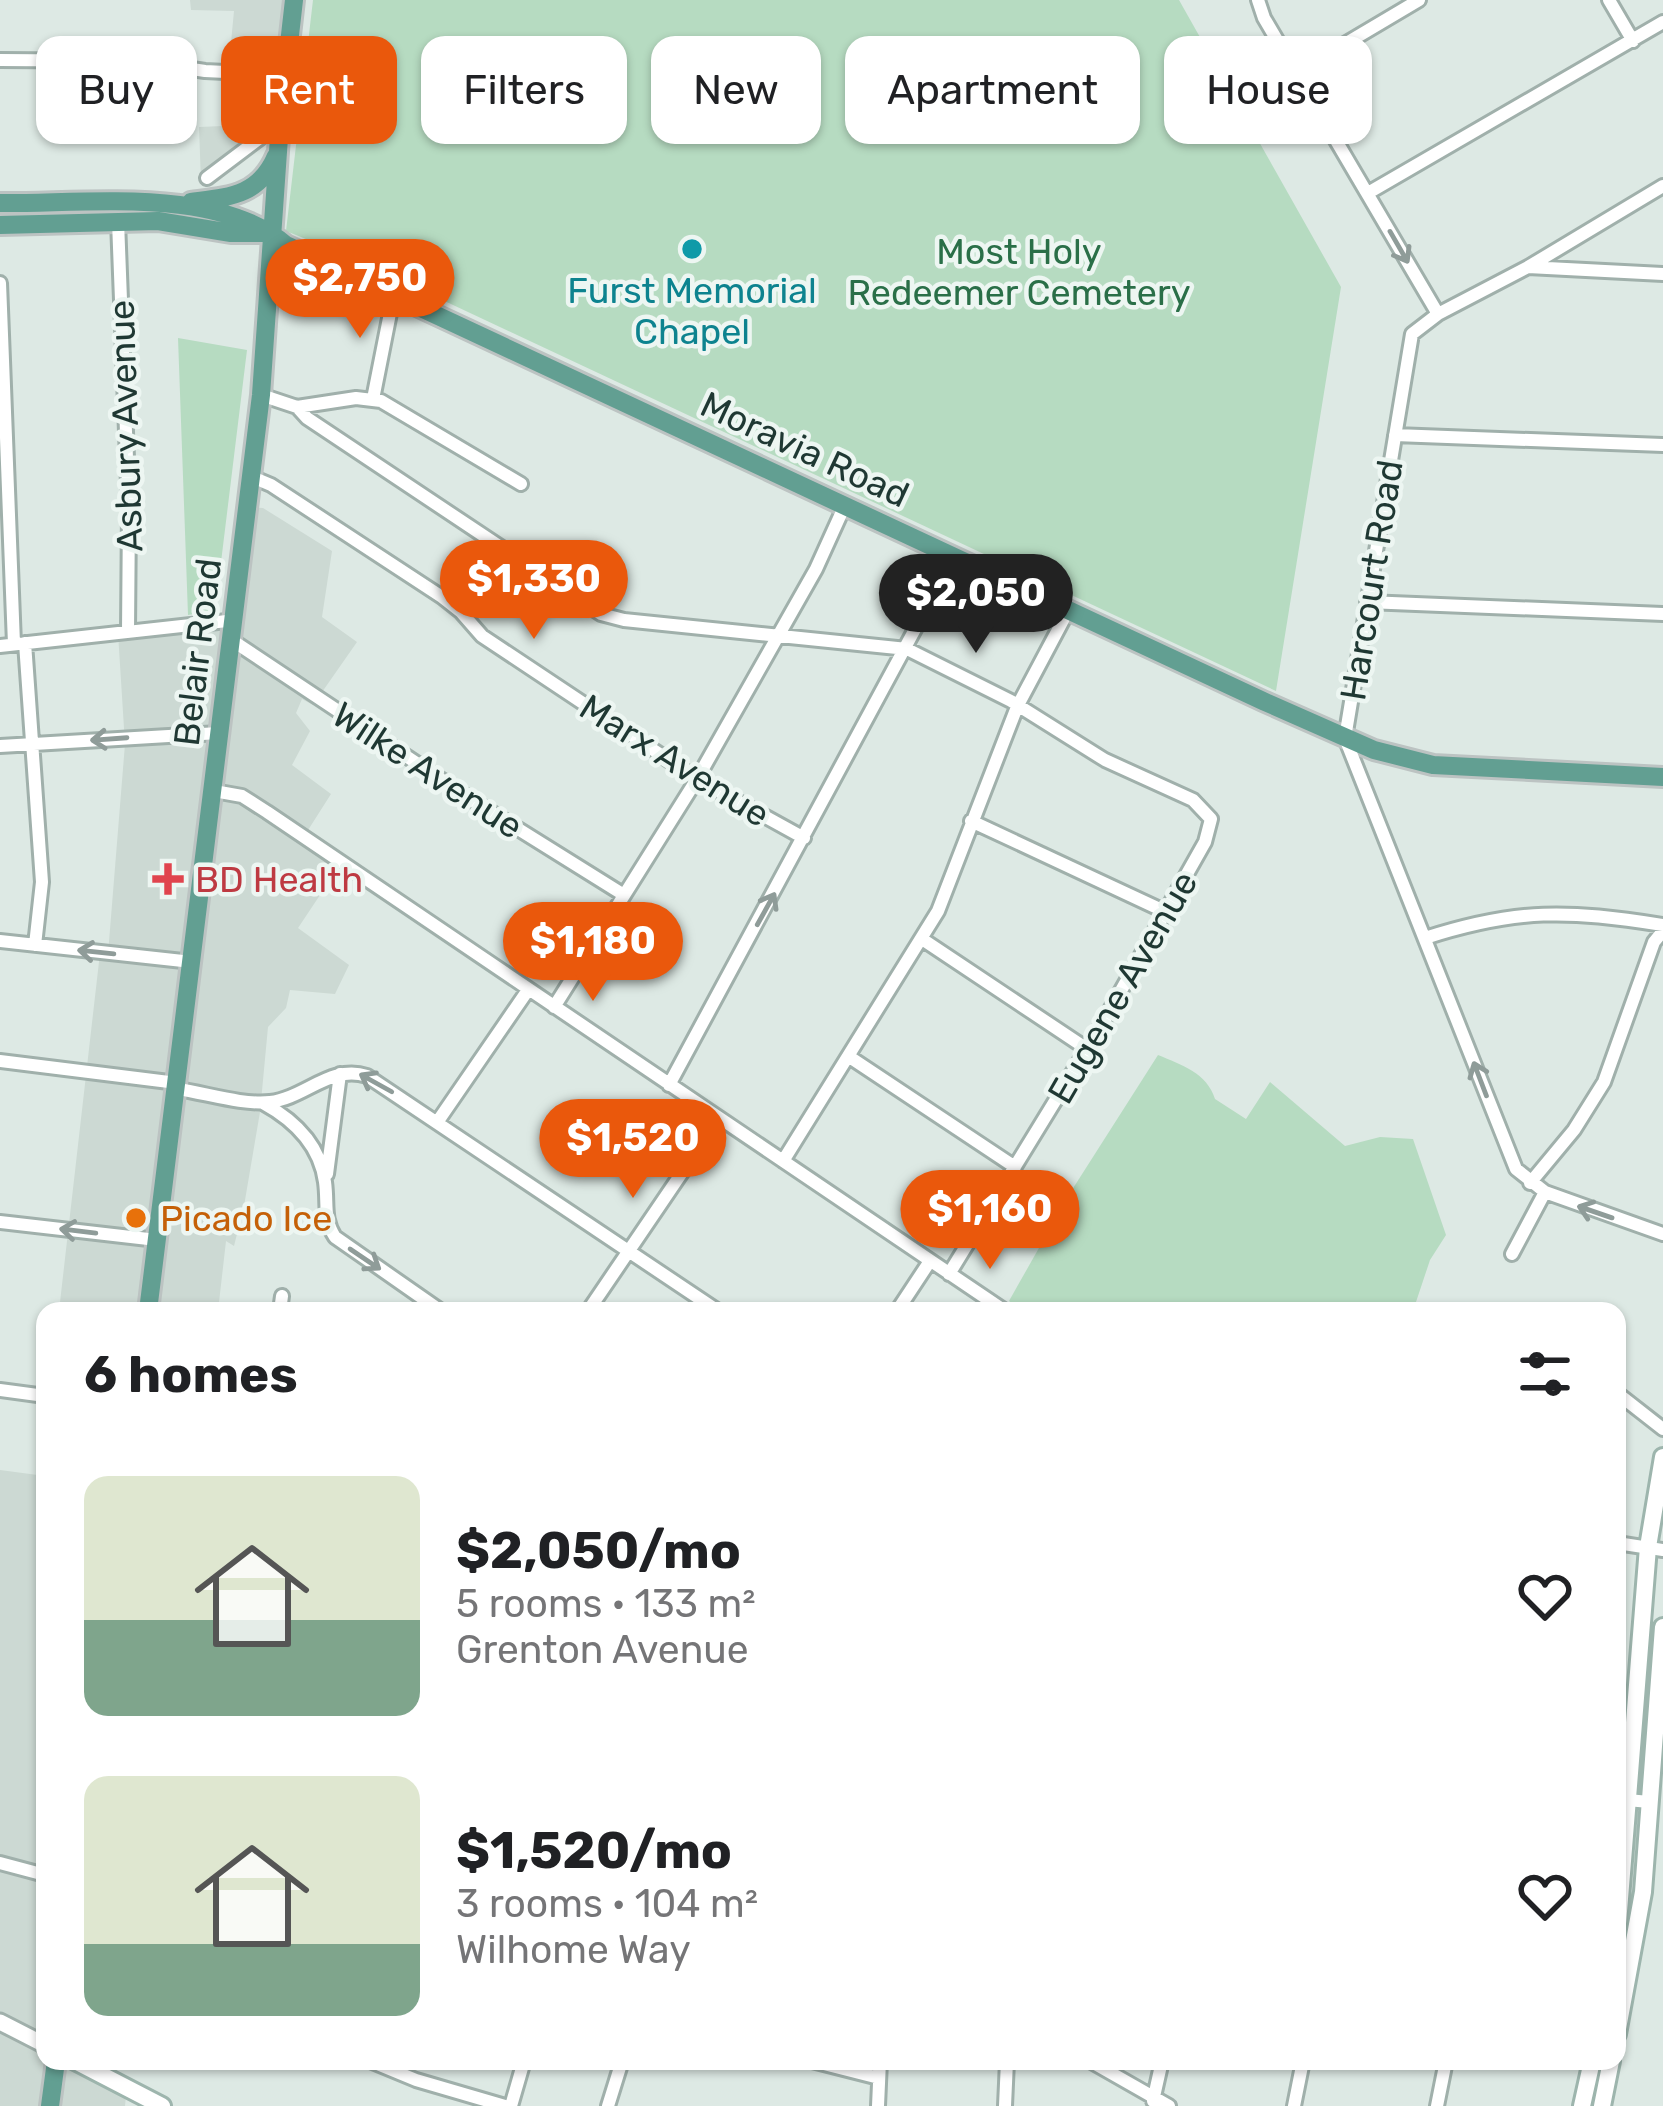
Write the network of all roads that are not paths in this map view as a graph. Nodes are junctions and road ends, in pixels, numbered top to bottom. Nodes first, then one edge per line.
1 (294, 0) edge
2 (1258, 0) edge
3 (1419, 0) edge
4 (1609, 0) edge
5 (1663, 22) edge
6 (291, 36) edge
7 (1275, 36) edge
8 (1358, 36) edge
9 (1633, 40) junction
10 (0, 60) edge
11 (221, 72) edge
12 (252, 144) edge
13 (279, 144) edge
14 (1339, 144) edge
15 (278, 152) junction
16 (207, 178) dead end
17 (1663, 186) edge
18 (1368, 193) junction
19 (0, 203) edge
20 (174, 204) junction
21 (118, 221) junction
22 (0, 225) edge
23 (273, 233) junction
24 (1528, 267) junction
25 (1663, 274) edge
26 (0, 283) edge
27 (394, 293) junction
28 (1438, 314) junction
29 (261, 394) junction
30 (373, 399) junction
31 (297, 407) junction
32 (2, 419) edge
33 (1395, 435) junction
34 (1663, 445) edge
35 (252, 477) junction
36 (520, 484) dead end
37 (845, 505) junction
38 (956, 555) junction
39 (1367, 602) junction
40 (1069, 609) junction
41 (1663, 614) edge
42 (236, 620) junction
43 (128, 631) junction
44 (777, 633) junction
45 (233, 641) junction
46 (13, 645) edge
47 (907, 650) junction
48 (1017, 707) junction
49 (219, 733) junction
50 (1345, 738) junction
51 (31, 744) junction
52 (0, 746) edge
53 (1663, 777) edge
54 (697, 779) junction
55 (214, 790) junction
56 (971, 821) junction
57 (804, 838) junction
58 (625, 896) junction
59 (1166, 912) junction
60 (1663, 928) edge
61 (1425, 938) junction
62 (922, 939) junction
63 (0, 941) edge
64 (35, 946) junction
65 (192, 962) junction
66 (528, 990) junction
67 (554, 1007) junction
68 (1087, 1049) junction
69 (848, 1056) junction
70 (0, 1061) edge
71 (340, 1074) junction
72 (669, 1085) junction
73 (177, 1086) junction
74 (262, 1102) junction
75 (719, 1118) junction
76 (438, 1121) junction
77 (783, 1161) junction
78 (1015, 1167) junction
79 (325, 1182) junction
80 (1530, 1183) junction
81 (1545, 1192) junction
82 (0, 1222) edge
83 (1663, 1234) edge
84 (157, 1240) junction
85 (629, 1250) junction
86 (1512, 1254) dead end
87 (930, 1261) junction
88 (949, 1274) junction
89 (149, 1302) edge
90 (429, 1302) edge
91 (594, 1302) edge
92 (705, 1302) edge
93 (902, 1302) edge
94 (991, 1302) edge
95 (0, 1390) edge
96 (36, 1395) edge
97 (1626, 1400) edge
98 (1663, 1429) edge
99 (1663, 1457) edge
100 (1655, 1549) edge
101 (1663, 1627) edge
102 (1626, 1776) edge
103 (1626, 1800) edge
104 (1649, 1802) junction
105 (0, 1863) edge
106 (36, 1873) edge
107 (1626, 1950) edge
108 (0, 2022) edge
109 (36, 2040) edge
110 (55, 2070) edge
111 (92, 2070) edge
112 (392, 2070) edge
113 (521, 2070) edge
114 (619, 2070) edge
115 (847, 2070) edge
116 (879, 2070) edge
117 (1007, 2070) edge
118 (1104, 2070) edge
119 (1160, 2070) edge
120 (1301, 2070) edge
121 (1444, 2070) edge
122 (1590, 2070) edge
123 (1610, 2070) edge
124 (879, 2078) junction
125 (1153, 2102) edge
126 (50, 2106) edge
127 (162, 2106) edge
128 (508, 2106) edge
129 (608, 2106) edge
130 (878, 2106) edge
131 (1005, 2106) edge
132 (1169, 2106) edge
133 (1294, 2106) edge
134 (1437, 2106) edge
135 (1582, 2106) edge
136 (1602, 2106) edge

1 - 6 main road, Belair Road
2 - 7 street
3 - 8 street
4 - 9 street
5 - 9 street
9 - 18 street
10 - 11 street
12 - 16 street
13 - 15 main road, Belair Road
14 - 18 street
15 - 20 main road
15 - 23 main road, Belair Road
17 - 24 street
18 -> 28 street
19 - 20 main road, Moravia Road
20 - 23 main road, Moravia Road
21 - 22 main road, Moravia Road
21 - 23 main road, Moravia Road
21 - 43 street, Asbury Avenue
23 - 27 main road, Moravia Road
23 - 29 main road, Belair Road
24 - 25 street
24 - 28 street
26 - 32 street
27 - 30 street
27 - 37 main road, Moravia Road
28 - 33 street, Harcourt Road
29 - 31 street
29 - 35 main road, Belair Road
30 - 31 street
30 - 36 street
31 - 44 street
32 - 46 street
33 - 34 street
33 - 39 street, Harcourt Road
35 - 42 main road, Belair Road
35 - 54 street, Marx Avenue
37 - 38 main road, Moravia Road
37 - 44 street
38 - 40 main road, Moravia Road
38 - 47 street
39 - 41 street
39 - 50 street, Harcourt Road
40 - 48 street
40 - 50 main road, Moravia Road
42 - 43 street
42 - 45 main road, Belair Road
43 - 46 street
44 - 47 street
44 - 54 street
45 - 49 main road, Belair Road
45 - 58 street, Wilke Avenue
46 - 51 street
47 - 48 street
47 - 57 street
48 - 56 street
48 - 59 street, Eugene Avenue
49 -> 51 street
49 - 55 main road, Belair Road
50 - 53 main road, Moravia Road
50 - 61 street, Harcourt Road
51 - 52 street
51 - 64 street
54 - 57 street, Marx Avenue
54 - 58 street
55 - 65 main road, Belair Road
55 - 66 street
56 - 59 street
56 - 62 street
72 -> 57 street
58 - 67 street
59 - 68 street, Eugene Avenue
60 - 61 street
60 - 80 street
80 -> 61 street, Harcourt Road
62 - 68 street
62 - 69 street
63 - 64 street
65 -> 64 street
65 - 73 main road, Belair Road
66 - 67 street
66 - 76 street
67 - 72 street
68 - 78 street, Eugene Avenue
69 - 77 street
69 - 78 street
70 - 73 street
71 - 74 street
76 -> 71 street
71 - 79 street
72 - 75 street
73 - 74 street
73 - 84 main road, Belair Road
74 - 79 street
75 - 77 street
75 - 85 street
76 - 85 street
77 - 87 street
78 - 88 street, Eugene Avenue
79 -> 90 street
80 - 81 street
83 -> 81 street
81 - 86 street
84 -> 82 street
84 - 89 main road, Belair Road
85 - 91 street
85 - 92 street
87 - 88 street
87 - 93 street
88 - 94 street
95 - 96 street
97 - 98 street
99 - 100 main road
100 - 102 main road
101 - 104 main road
103 - 104 street
104 - 107 main road
105 - 106 street
108 - 109 street
110 - 126 main road
111 - 127 main road
112 - 128 street
113 - 128 street
114 - 129 street
115 - 124 street
116 - 124 street
117 - 131 street
118 - 125 street
119 - 125 street
120 - 133 street
121 - 134 street
122 - 135 main road
123 - 136 main road
124 - 130 street
125 - 132 street

